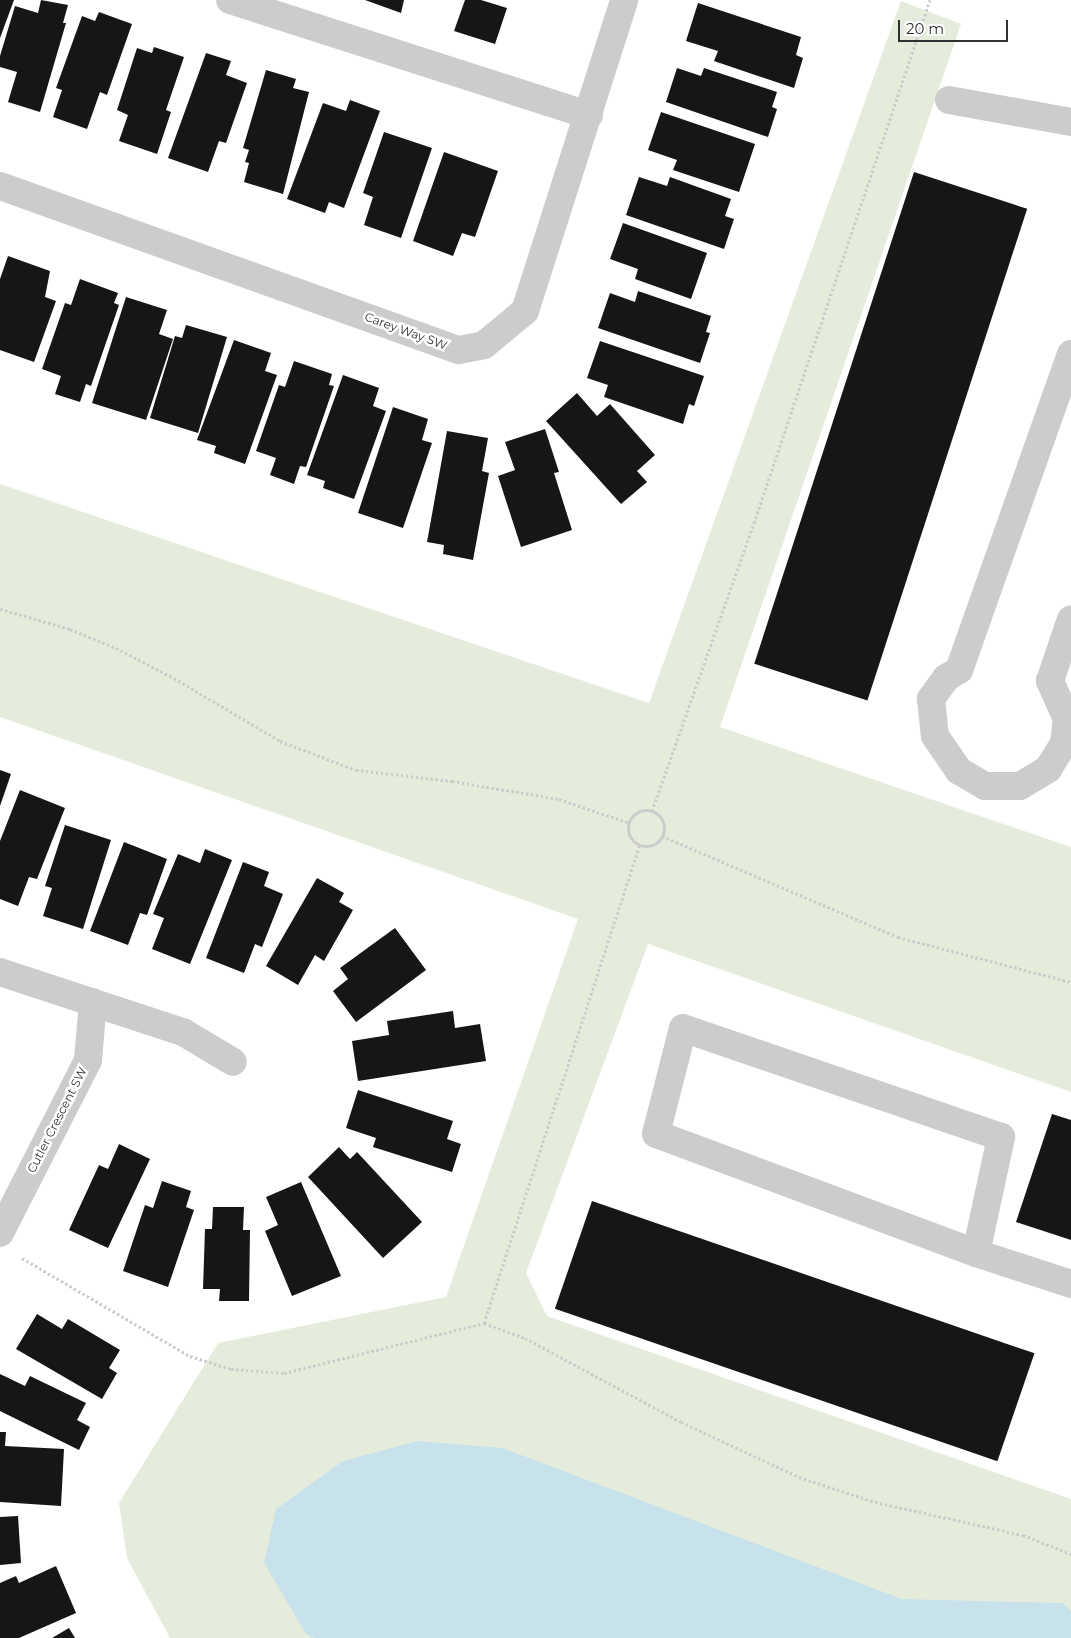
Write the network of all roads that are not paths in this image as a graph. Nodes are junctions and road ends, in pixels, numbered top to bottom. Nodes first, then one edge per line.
1 (230, 0) edge
2 (624, 0) edge
3 (949, 100) dead end
4 (590, 115) junction
5 (1071, 122) edge
6 (0, 186) edge
7 (1071, 354) edge
8 (1071, 619) edge
9 (0, 972) edge
10 (93, 1002) junction
11 (233, 1062) dead end
12 (0, 1233) edge
13 (976, 1253) junction
14 (1071, 1284) edge

1 - 4 street
2 - 4 street, Carey Way SW
3 - 5 street
4 - 6 street, Carey Way SW
7 - 8 street
9 - 10 street
10 - 11 street
10 - 12 street, Cutler Crescent SW
13 - 13 street
13 - 14 street

